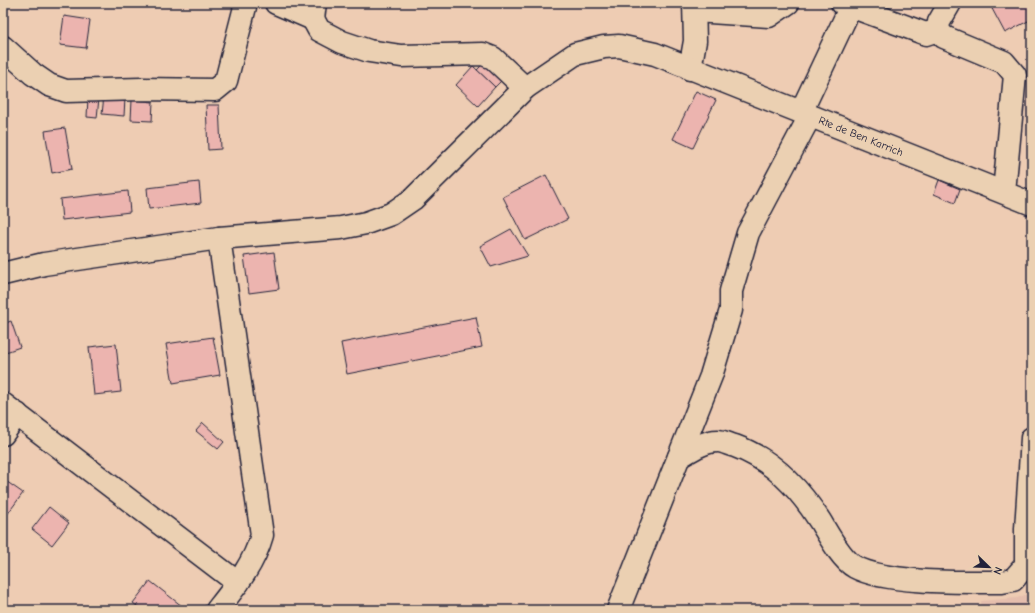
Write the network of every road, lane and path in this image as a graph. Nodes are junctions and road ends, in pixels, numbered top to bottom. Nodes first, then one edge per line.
1 (246, 3) edge
2 (276, 3) edge
3 (788, 3) edge
4 (950, 3) edge
5 (847, 5) edge
6 (695, 7) edge
7 (314, 11) edge
8 (938, 30) junction
9 (3, 47) edge
10 (690, 69) junction
11 (525, 88) junction
12 (806, 114) junction
13 (1004, 192) junction
14 (1032, 204) edge
15 (219, 238) junction
16 (3, 274) edge
17 (10, 409) edge
18 (3, 434) edge
19 (1032, 438) edge
20 (679, 457) junction
21 (238, 583) junction
22 (217, 610) edge
23 (618, 610) edge

1 - 9 street
2 - 7 street
3 - 6 street
4 - 8 street
5 - 8 street
5 - 12 street
6 - 10 street
7 - 11 street
8 - 13 street
10 - 11 street, Rte de Ben Karrich
10 - 12 street, Rte de Ben Karrich
11 - 15 street, Rte de Ben Karrich
12 - 13 street, Rte de Ben Karrich
12 - 20 street
13 - 14 street, Rte de Ben Karrich
15 - 16 street, Rte de Ben Karrich
15 - 21 street
17 - 18 street
17 - 21 street
19 - 20 street
20 - 23 street
21 - 22 street

